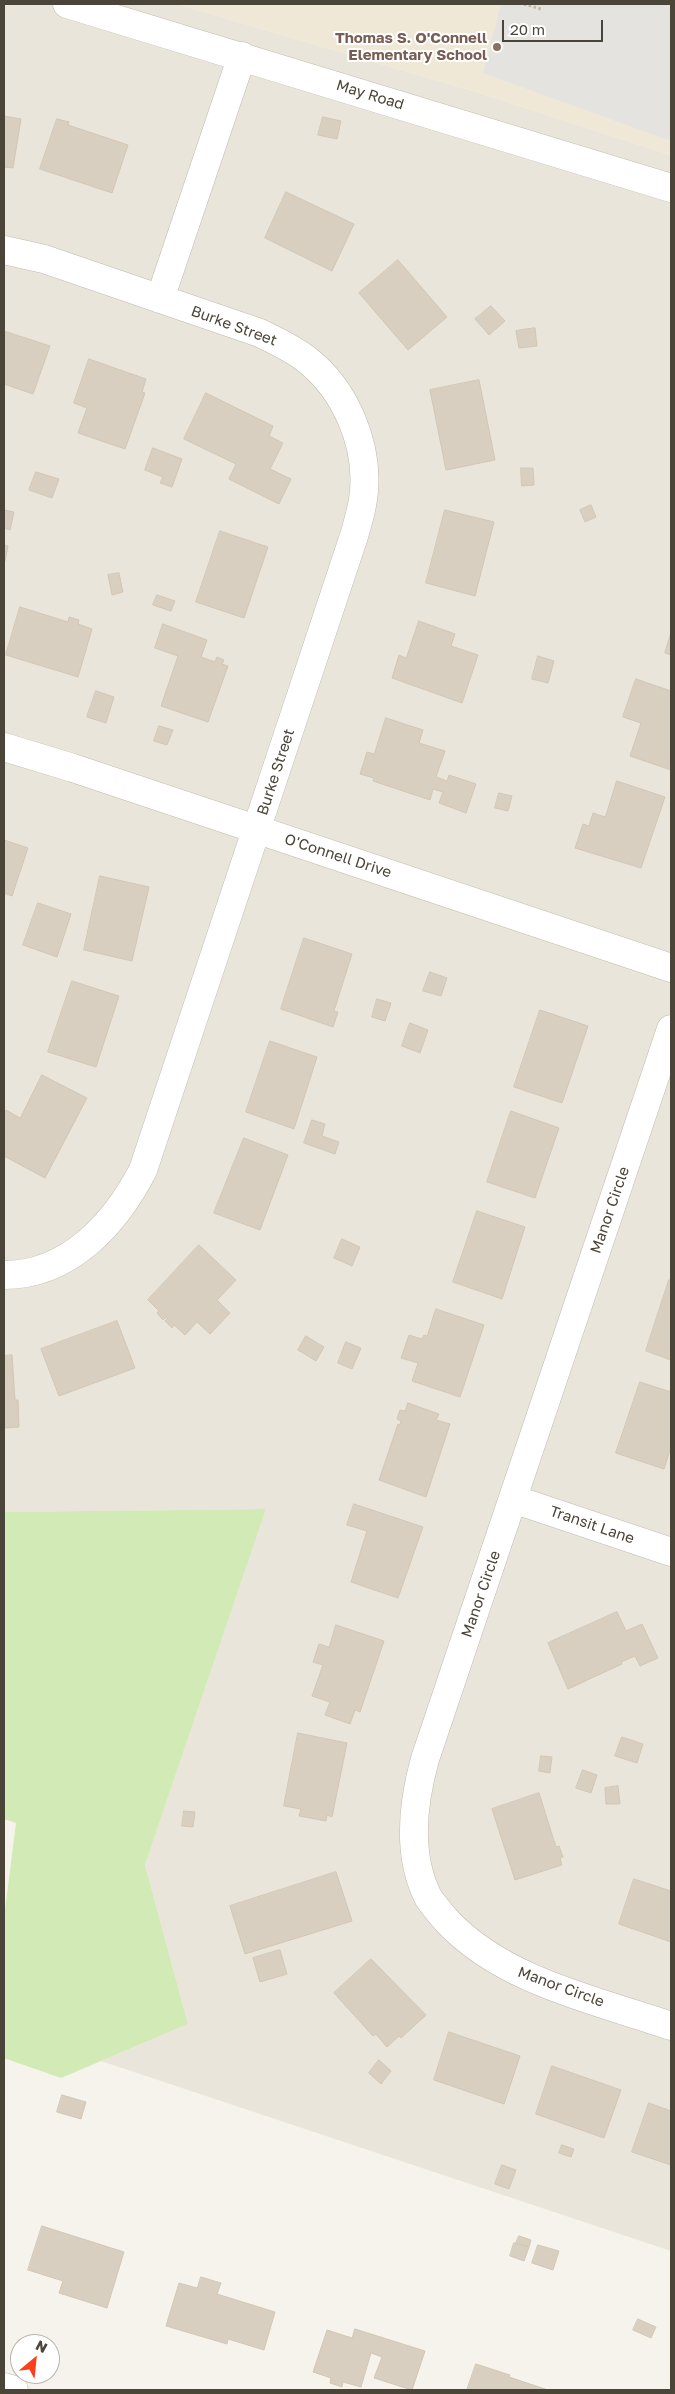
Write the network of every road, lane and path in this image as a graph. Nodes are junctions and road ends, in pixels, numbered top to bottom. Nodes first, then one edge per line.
1 (67, 4) edge
2 (524, 4) edge
3 (541, 9) dead end
4 (242, 56) junction
5 (671, 188) edge
6 (4, 250) edge
7 (160, 299) junction
8 (4, 747) edge
9 (257, 830) junction
10 (671, 968) edge
11 (671, 1028) edge
12 (4, 1275) edge
13 (513, 1499) junction
14 (671, 1552) edge
15 (671, 2026) edge
16 (4, 2387) edge
17 (14, 2390) edge

1 - 4 street, May Road
2 - 3 path
4 - 5 street, May Road
4 - 7 street
6 - 7 street, Burke Street
7 - 9 street, Burke Street
8 - 9 street, O'Connell Drive
9 - 10 street, O'Connell Drive
9 - 12 street, Burke Street
11 - 13 street, Manor Circle
13 - 14 street, Transit Lane
13 - 15 street, Manor Circle
16 - 17 street

